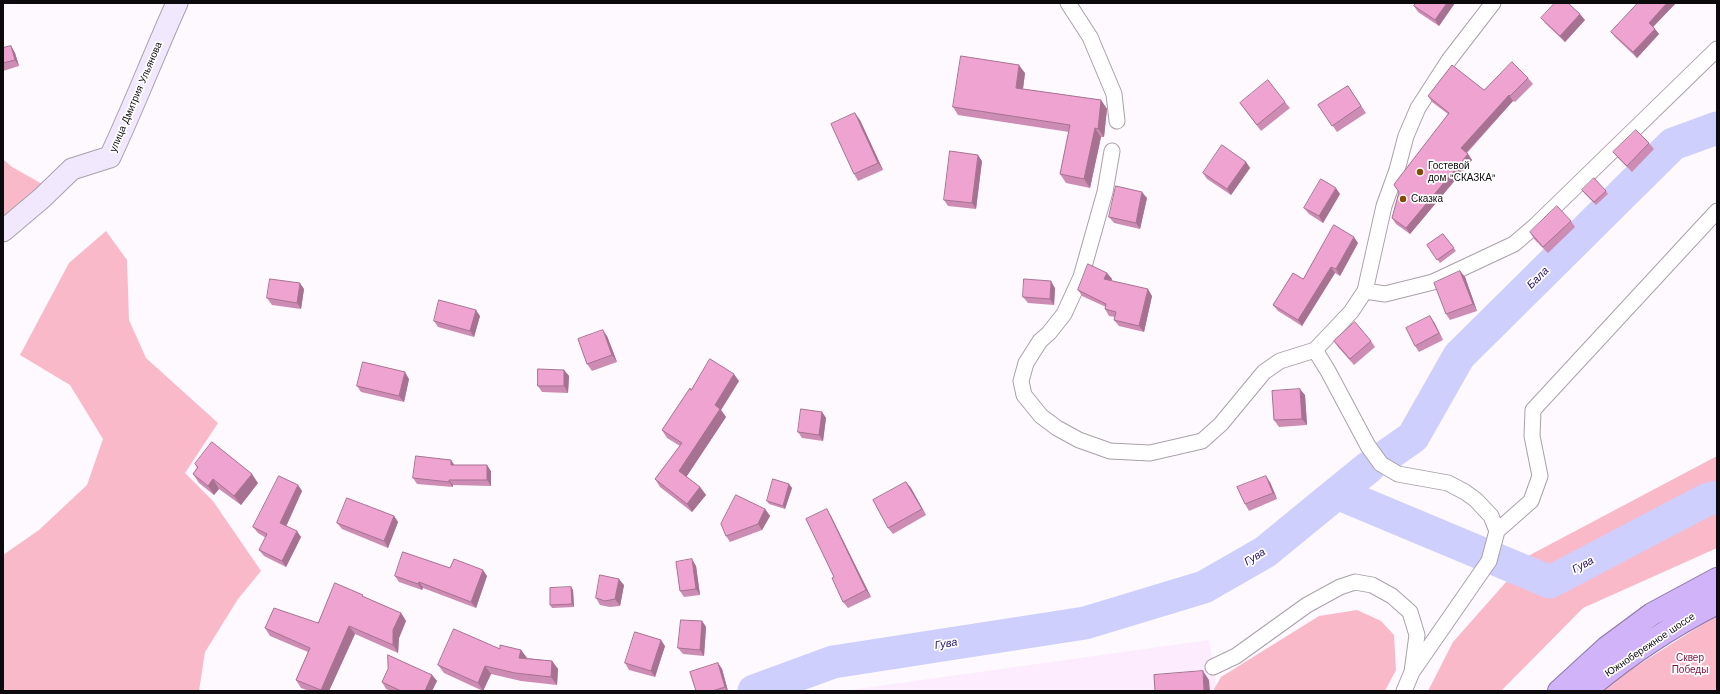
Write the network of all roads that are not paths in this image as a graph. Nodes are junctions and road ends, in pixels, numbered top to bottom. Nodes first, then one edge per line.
1 (177, 3) edge
2 (1068, 3) edge
3 (1493, 3) edge
4 (1717, 49) edge
5 (1116, 121) dead end
6 (1112, 151) dead end
7 (1717, 210) edge
8 (3, 231) edge
9 (1365, 291) junction
10 (1315, 350) junction
11 (1497, 535) junction
12 (1717, 579) edge
13 (1717, 603) edge
14 (1213, 667) dead end
15 (1412, 672) junction
16 (1404, 691) edge
17 (1559, 691) edge
18 (1585, 691) edge

1 - 8 street, улица Дмитрия Ульянова
2 - 5 street
3 - 9 street
4 - 9 street
6 - 10 street
7 - 11 street
9 - 10 street
10 - 11 street
11 - 15 street
12 - 17 highway, Южнобережное шоссе
13 - 18 highway, Южнобережное шоссе
14 - 15 street
15 - 16 street

